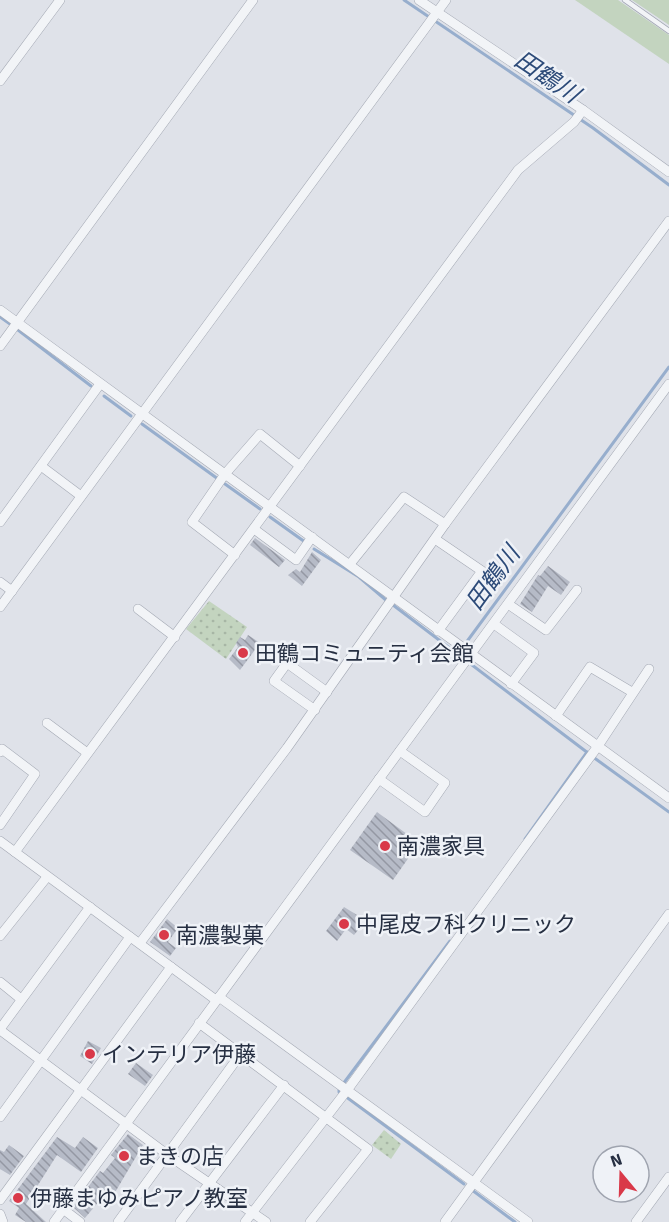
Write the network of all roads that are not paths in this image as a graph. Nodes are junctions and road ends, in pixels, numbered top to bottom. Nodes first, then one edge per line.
1 (60, 0) edge
2 (253, 0) edge
3 (418, 0) edge
4 (446, 0) edge
5 (625, 0) edge
6 (436, 14) junction
7 (669, 31) edge
8 (0, 81) edge
9 (582, 111) junction
10 (669, 172) edge
11 (669, 221) edge
12 (0, 310) edge
13 (17, 323) junction
14 (0, 346) edge
15 (100, 384) junction
16 (669, 384) edge
17 (142, 415) junction
18 (41, 466) junction
19 (300, 466) junction
20 (225, 474) junction
21 (81, 496) junction
22 (270, 507) junction
23 (0, 522) edge
24 (445, 524) junction
25 (254, 530) junction
26 (312, 537) junction
27 (435, 539) junction
28 (235, 555) junction
29 (350, 564) junction
30 (0, 582) edge
31 (577, 590) dead end
32 (12, 591) junction
33 (394, 597) junction
34 (508, 604) junction
35 (0, 607) edge
36 (138, 609) dead end
37 (494, 624) junction
38 (438, 631) junction
39 (175, 637) junction
40 (468, 657) junction
41 (649, 669) dead end
42 (511, 684) junction
43 (327, 692) junction
44 (632, 692) junction
45 (315, 710) junction
46 (556, 716) junction
47 (47, 723) dead end
48 (597, 748) junction
49 (400, 751) junction
50 (0, 752) edge
51 (86, 752) junction
52 (379, 779) junction
53 (669, 798) edge
54 (0, 825) edge
55 (0, 841) edge
56 (15, 852) junction
57 (47, 877) junction
58 (90, 907) junction
59 (669, 914) edge
60 (0, 936) edge
61 (130, 937) junction
62 (140, 943) junction
63 (171, 967) junction
64 (0, 982) edge
65 (21, 999) junction
66 (218, 999) junction
67 (199, 1023) junction
68 (0, 1030) edge
69 (242, 1052) junction
70 (40, 1060) junction
71 (284, 1085) junction
72 (348, 1089) junction
73 (81, 1090) junction
74 (325, 1116) junction
75 (0, 1117) edge
76 (126, 1124) junction
77 (168, 1155) junction
78 (669, 1177) edge
79 (475, 1182) junction
80 (209, 1184) junction
81 (0, 1200) edge
82 (63, 1209) junction
83 (252, 1212) junction
84 (0, 1214) edge
85 (3, 1222) edge
86 (54, 1222) edge
87 (80, 1222) edge
88 (118, 1222) edge
89 (180, 1222) edge
90 (245, 1222) edge
91 (266, 1222) edge
92 (310, 1222) edge
93 (445, 1222) edge
94 (528, 1222) edge
95 (636, 1222) edge

1 - 8 street
2 - 13 street
3 - 6 street
4 - 6 street
5 - 7 lane
6 - 9 street
6 - 17 street
9 - 10 street
9 - 19 street
11 - 24 street
12 - 13 street
13 - 14 street
13 - 15 street
15 - 17 street
15 - 18 street
16 - 34 street
17 - 20 street
17 - 21 street
18 - 21 street
18 - 23 street
19 - 20 street
19 - 22 street
20 - 22 street
20 - 28 street
21 - 32 street
22 - 25 street
22 - 26 street
24 - 27 street
24 - 29 street
25 - 26 street
25 - 28 street
26 - 29 street
27 - 33 street
27 - 38 street
28 - 39 street
29 - 33 street
30 - 32 street
31 - 34 street
32 - 35 street
33 - 38 street
33 - 43 street
34 - 37 street
36 - 39 street
37 - 40 street
37 - 42 street
38 - 40 street
39 - 51 street
40 - 42 street
40 - 49 street
41 - 44 street
42 - 46 street
43 - 45 street
43 - 45 street
44 - 46 street
44 - 48 street
45 - 62 street
46 - 48 street
47 - 51 street
48 - 53 street
48 - 72 street
49 - 52 street
49 - 52 street
50 - 54 street
51 - 56 street
52 - 66 street
55 - 56 street
56 - 57 street
57 - 58 street
57 - 60 street
58 - 61 street
58 - 65 street
59 - 79 street
61 - 62 street
61 - 70 street
62 - 63 street
63 - 66 street
63 - 73 street
64 - 65 street
65 - 68 street
66 - 67 street
66 - 72 street
67 - 69 street
67 - 76 street
68 - 70 street
69 - 71 street
69 - 77 street
70 - 73 street
70 - 75 street
71 - 74 street
71 - 80 street
72 - 74 street
72 - 79 street
73 - 76 street
73 - 81 street
74 - 83 street
74 - 92 street
76 - 77 street
76 - 82 street
77 - 80 street
77 - 88 street
78 - 95 street
79 - 93 street
79 - 94 street
80 - 83 street
80 - 89 street
82 - 86 street
82 - 87 street
83 - 90 street
83 - 91 street
84 - 85 street

